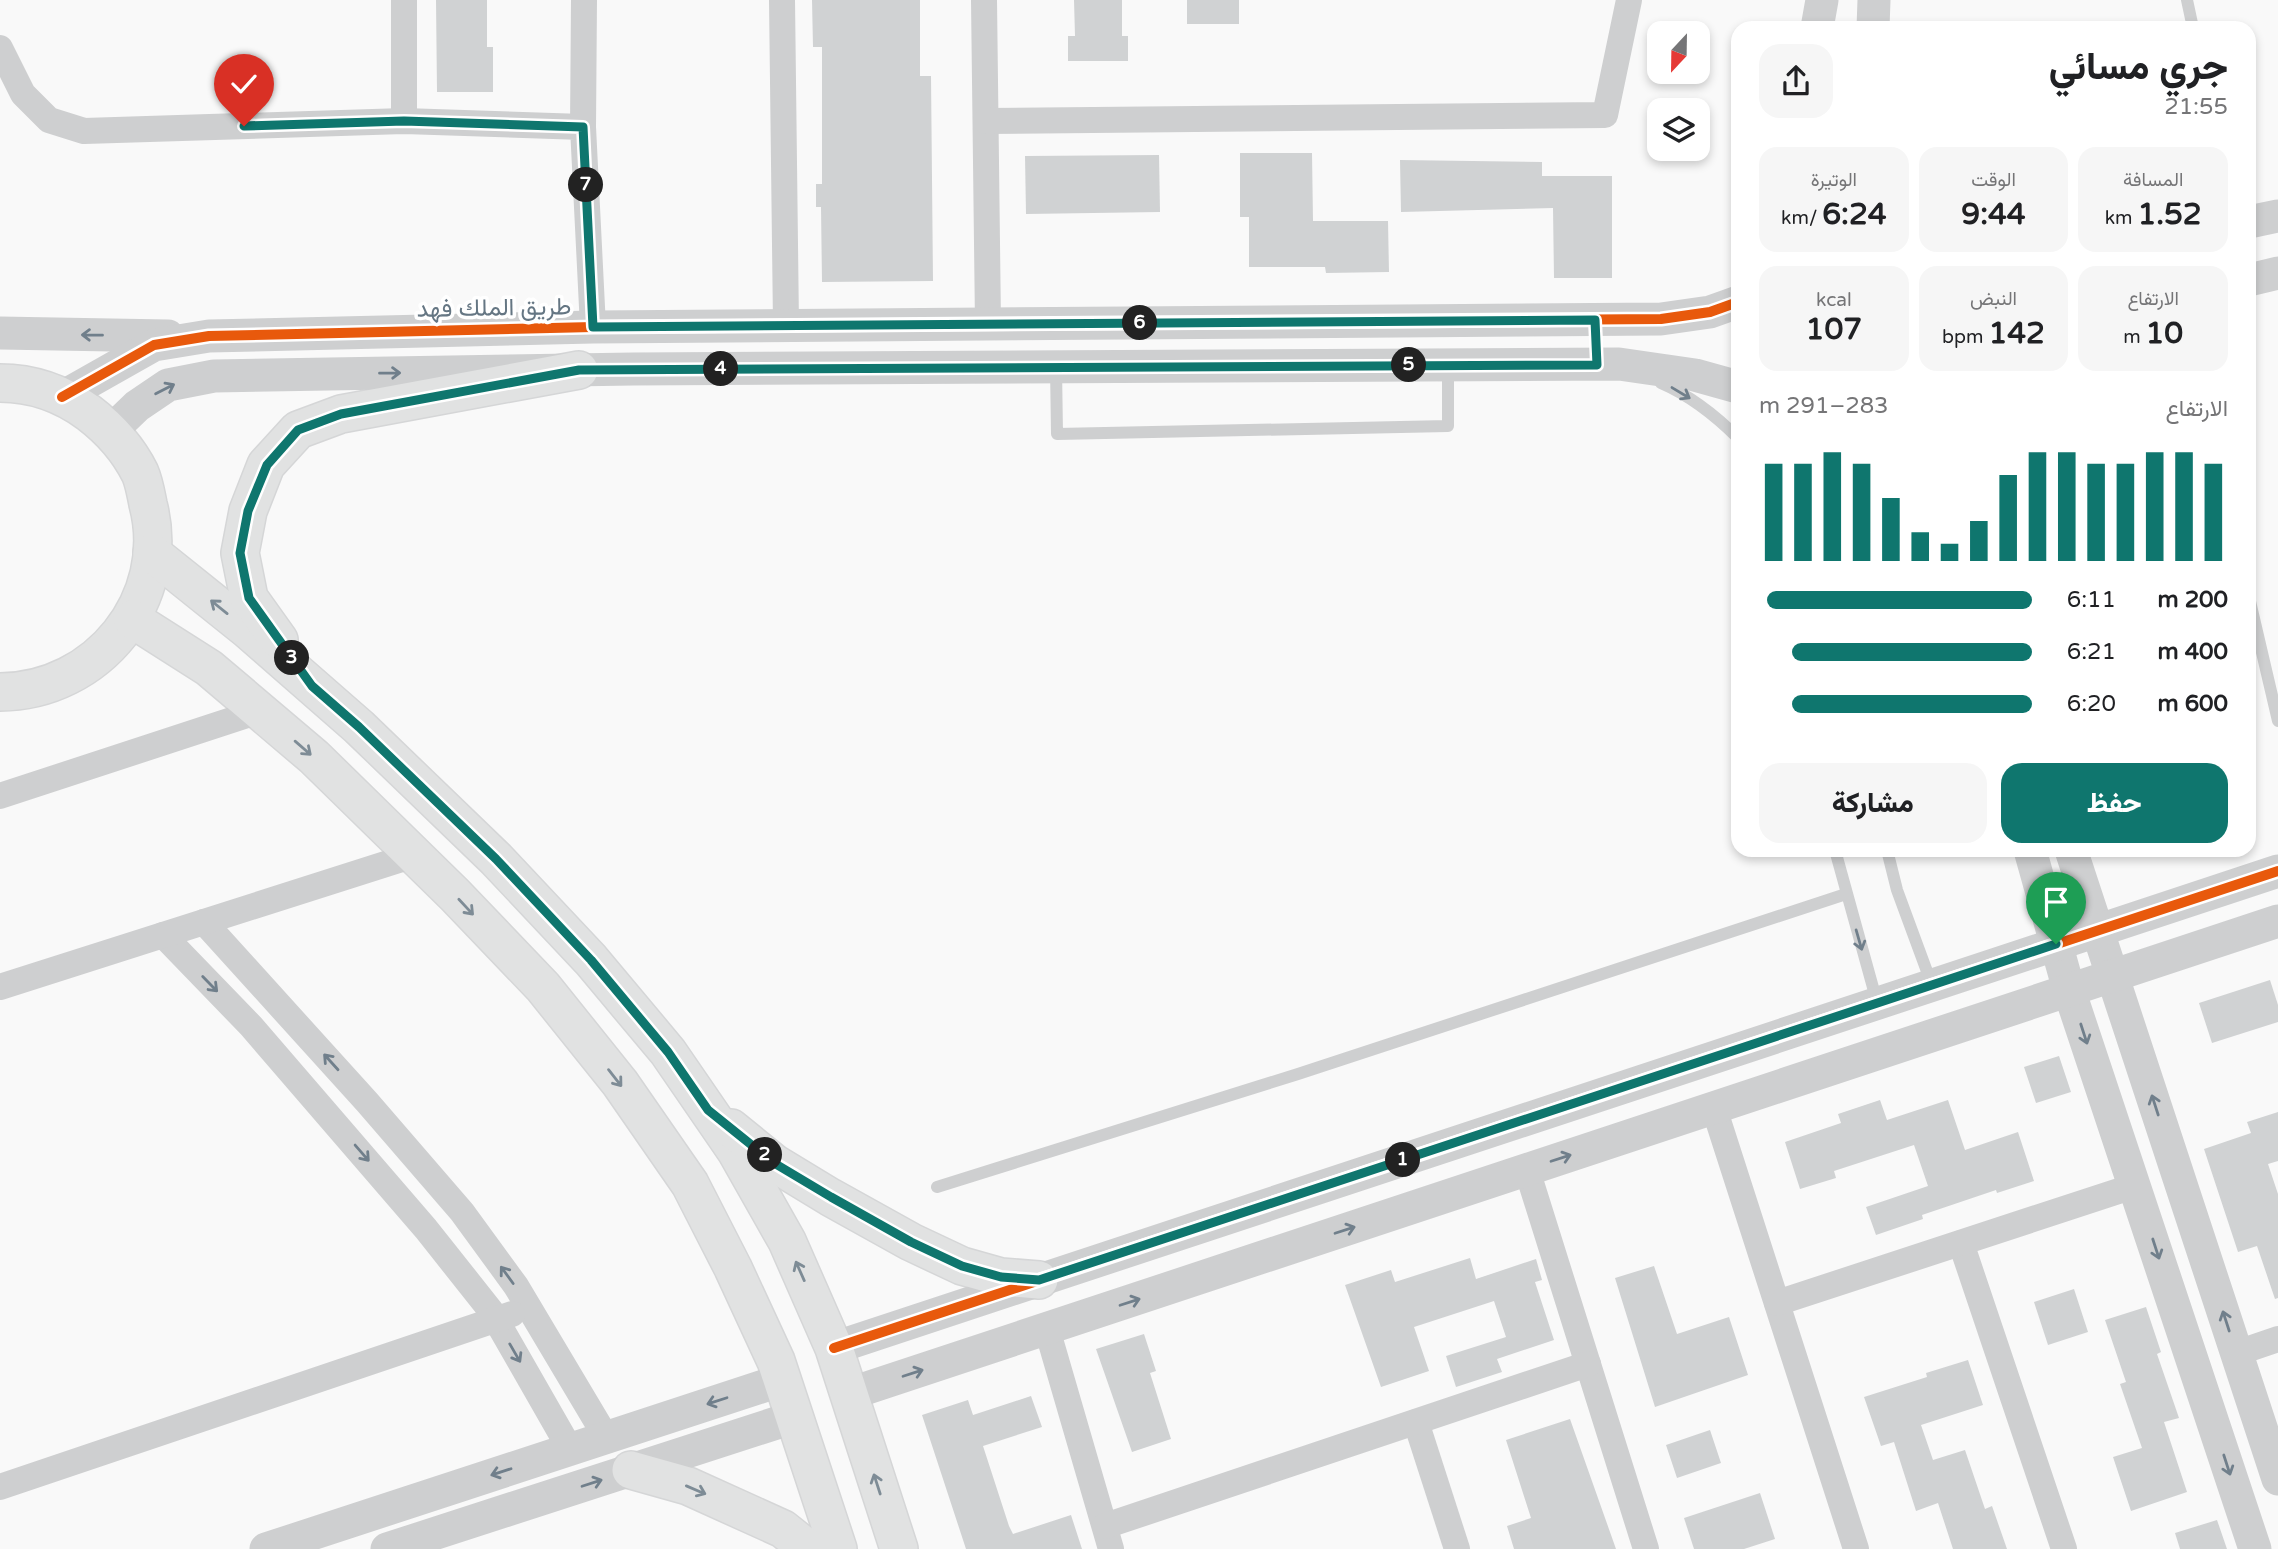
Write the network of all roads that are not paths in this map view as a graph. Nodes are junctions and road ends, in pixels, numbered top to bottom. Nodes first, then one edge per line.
1 (404, 0) edge
2 (584, 0) edge
3 (782, 0) edge
4 (984, 0) edge
5 (1629, 0) edge
6 (1822, 0) edge
7 (1874, 0) edge
8 (2187, 0) edge
9 (1818, 21) edge
10 (1873, 21) edge
11 (2192, 21) edge
12 (0, 48) edge
13 (404, 121) junction
14 (986, 121) junction
15 (583, 127) junction
16 (2278, 216) edge
17 (2256, 221) edge
18 (2278, 273) edge
19 (2256, 278) edge
20 (1731, 304) edge
21 (1595, 320) junction
22 (988, 324) junction
23 (786, 326) junction
24 (593, 327) junction
25 (0, 333) edge
26 (209, 336) junction
27 (1608, 364) junction
28 (1448, 365) junction
29 (1056, 367) junction
30 (579, 370) junction
31 (0, 383) edge
32 (1731, 385) edge
33 (62, 397) junction
34 (111, 430) junction
35 (1731, 432) edge
36 (152, 553) junction
37 (132, 619) junction
38 (2256, 627) edge
39 (312, 686) junction
40 (0, 692) edge
41 (260, 711) junction
42 (2278, 721) edge
43 (0, 796) edge
44 (414, 855) junction
45 (1837, 857) edge
46 (1888, 857) edge
47 (2032, 857) edge
48 (2073, 857) edge
49 (2278, 871) edge
50 (1846, 894) junction
51 (2278, 921) edge
52 (204, 922) junction
53 (2096, 931) junction
54 (163, 935) junction
55 (2056, 944) junction
56 (2113, 976) junction
57 (1932, 985) junction
58 (0, 987) edge
59 (2069, 990) junction
60 (1877, 1003) junction
61 (1714, 1108) junction
62 (708, 1110) junction
63 (1527, 1170) junction
64 (2134, 1186) junction
65 (937, 1187) dead end
66 (1961, 1243) junction
67 (1039, 1280) junction
68 (1777, 1303) junction
69 (529, 1309) junction
70 (496, 1320) junction
71 (1047, 1329) junction
72 (2278, 1339) edge
73 (834, 1348) junction
74 (2237, 1353) junction
75 (1588, 1364) junction
76 (782, 1380) junction
77 (849, 1394) junction
78 (795, 1417) junction
79 (1416, 1422) junction
80 (606, 1437) junction
81 (570, 1449) junction
82 (631, 1470) junction
83 (2278, 1479) edge
84 (0, 1487) edge
85 (1108, 1538) edge
86 (266, 1549) edge
87 (387, 1549) edge
88 (808, 1549) edge
89 (838, 1549) edge
90 (899, 1549) edge
91 (1457, 1549) edge
92 (1647, 1549) edge
93 (1856, 1549) edge
94 (2064, 1549) edge
95 (2255, 1549) edge

1 - 13 street
2 - 15 street
3 - 23 street
4 - 14 street
5 - 14 street
6 - 9 street
7 - 10 street
8 - 11 lane
12 - 13 street
13 - 15 street
14 - 22 street
15 - 24 street
16 - 17 street
18 - 19 street
20 - 21 street, طريق الملك فهد
21 - 22 street, طريق الملك فهد
21 - 27 street
22 - 23 street, طريق الملك فهد
23 - 24 street, طريق الملك فهد
24 - 26 street, طريق الملك فهد
26 -> 25 street
26 - 33 street, طريق الملك فهد
27 - 28 street
27 - 32 street
27 -> 35 lane
28 - 29 street
28 - 29 lane
29 - 30 street
34 -> 30 street
30 - 39 main road
31 - 33 main road
33 - 34 main road
34 - 36 main road
36 - 37 main road
39 -> 36 main road
37 - 40 main road
37 - 41 main road
38 - 42 lane
39 - 62 main road
41 - 43 street
41 -> 44 main road
44 - 52 street
44 -> 76 main road
45 - 50 lane
46 - 57 lane
47 - 55 street
48 - 53 street
49 - 53 street
50 -> 60 lane
50 - 65 lane
51 - 56 street
52 - 54 street
69 -> 52 street
53 - 55 street
53 - 56 street
54 - 58 street
54 -> 70 street
55 - 57 street
55 - 59 street
56 - 59 street
74 -> 56 street
57 - 60 street
59 - 61 street
59 -> 64 street
60 - 67 street
63 -> 61 street
61 - 68 street
62 - 67 main road
73 -> 62 main road
71 -> 63 street
63 - 75 street
64 - 66 street
64 -> 95 street
66 - 68 street
66 - 94 street
67 - 73 street
68 - 93 street
69 - 70 street
69 - 80 street
70 -> 81 street
70 - 84 street
77 -> 71 street
71 - 85 street
72 - 74 street
73 - 77 main road
74 - 83 street
75 - 79 street
75 - 92 street
76 - 78 main road
76 -> 80 street
90 -> 77 main road
78 - 82 street
78 - 89 main road
79 - 85 street
79 - 91 street
80 - 81 street
81 -> 86 street
87 -> 82 street
82 -> 88 main road

